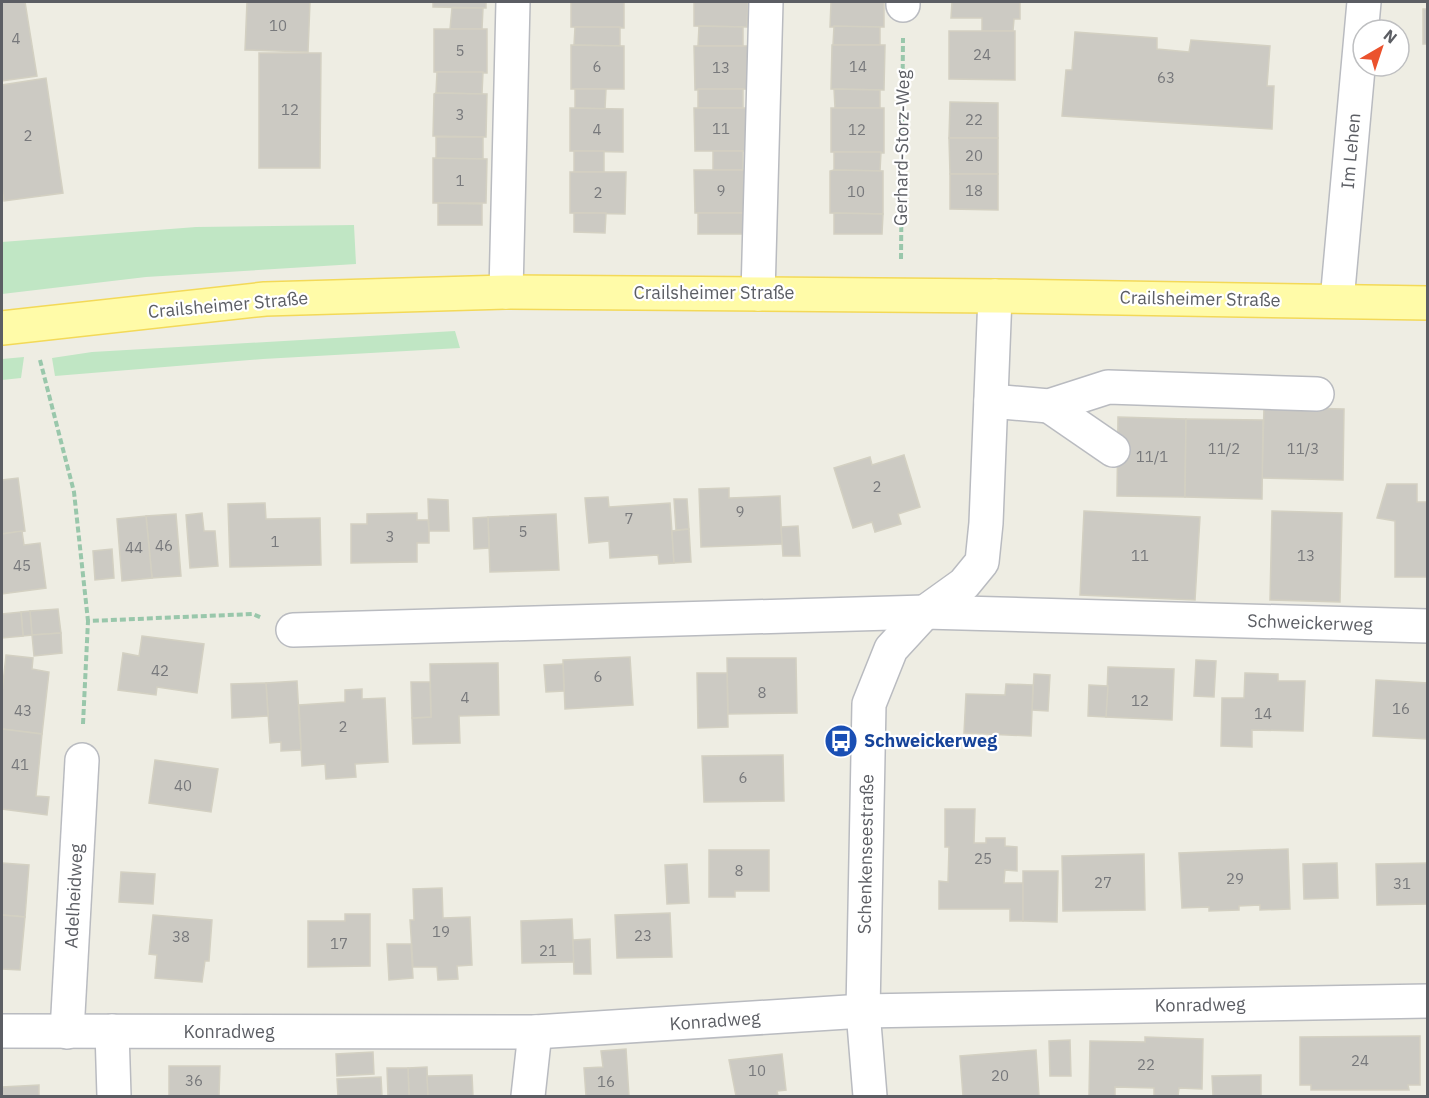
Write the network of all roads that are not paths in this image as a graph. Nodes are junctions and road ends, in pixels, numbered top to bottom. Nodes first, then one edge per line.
1 (513, 2) edge
2 (766, 2) edge
3 (1364, 2) edge
4 (506, 292) junction
5 (758, 294) junction
6 (996, 296) junction
7 (1337, 301) junction
8 (1428, 303) edge
9 (16, 326) edge
10 (1317, 394) dead end
11 (991, 401) junction
12 (1049, 406) junction
13 (1113, 450) dead end
14 (925, 612) junction
15 (1428, 626) edge
16 (293, 630) road end
17 (82, 760) road end
18 (1428, 1001) edge
19 (863, 1011) junction
20 (2, 1031) edge
21 (112, 1031) junction
22 (67, 1032) junction
23 (535, 1032) junction
24 (114, 1096) edge
25 (528, 1096) edge
26 (870, 1096) edge

1 - 4 street
2 - 5 street
3 - 7 street, Im Lehen
4 - 5 main road, Crailsheimer Straße
4 - 9 main road, Crailsheimer Straße
5 - 6 main road, Crailsheimer Straße
6 - 7 main road, Crailsheimer Straße
6 - 11 street, Schenkenseestraße
7 - 8 main road, Crailsheimer Straße
10 - 12 street
11 - 12 street
11 - 14 street, Schenkenseestraße
12 - 13 street
14 - 15 street, Schweickerweg
14 - 16 street, Schweickerweg
14 - 19 street, Schenkenseestraße
17 - 22 street, Adelheidweg
18 - 19 street, Konradweg
19 - 23 street, Konradweg
19 - 26 street, Schenkenseestraße
20 - 22 street, Konradweg
21 - 22 street, Konradweg
21 - 23 street, Konradweg
21 - 24 street
23 - 25 street

